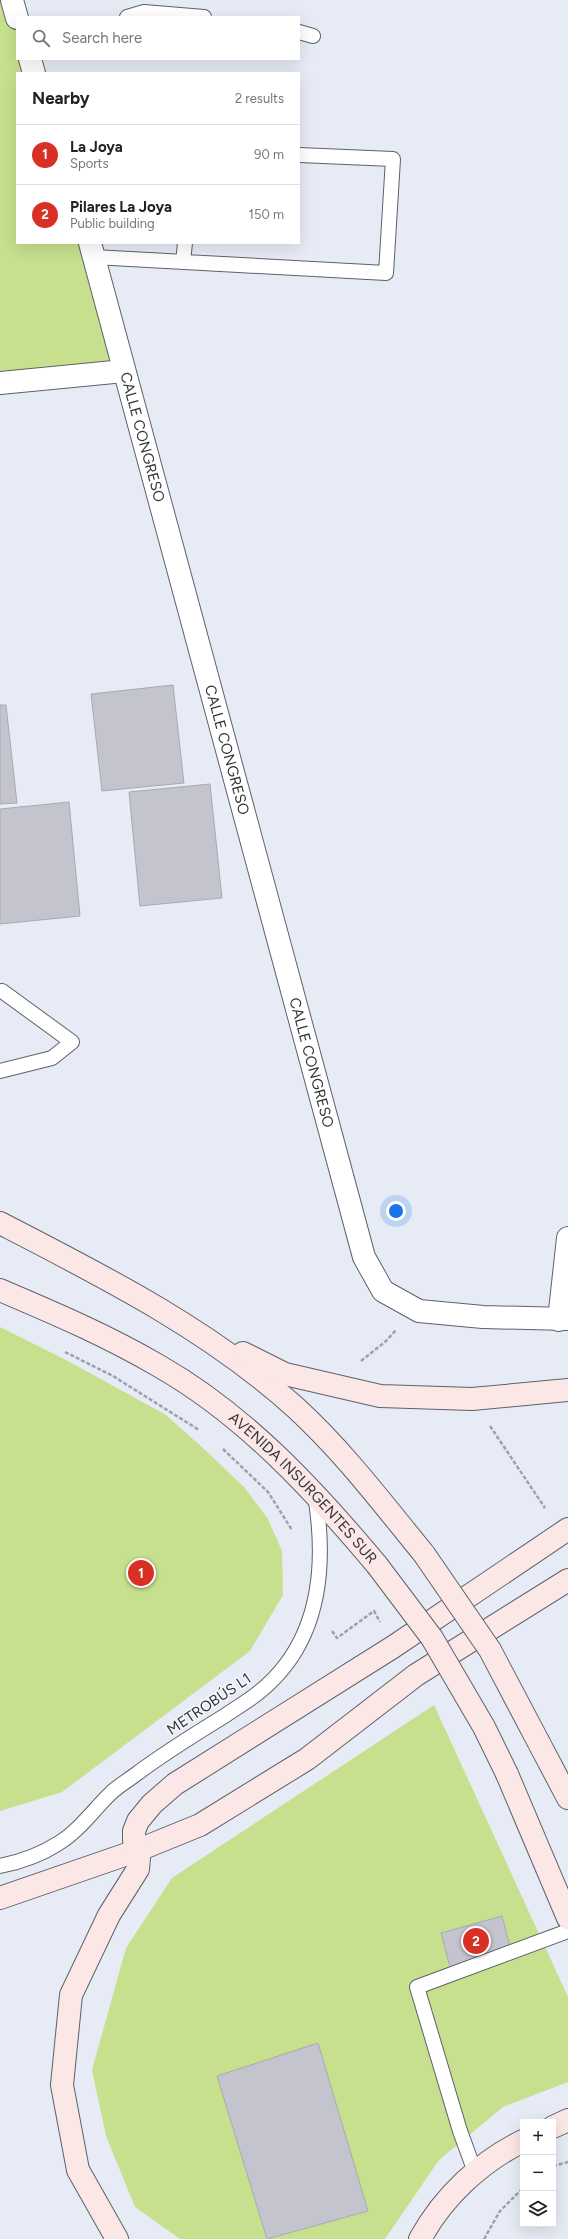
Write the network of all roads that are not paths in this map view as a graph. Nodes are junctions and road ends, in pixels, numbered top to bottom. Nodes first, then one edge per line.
1 (12, 0) edge
2 (16, 16) edge
3 (130, 16) edge
4 (192, 16) edge
5 (300, 32) edge
6 (313, 36) dead end
7 (30, 60) edge
8 (34, 72) edge
9 (300, 154) edge
10 (185, 244) edge
11 (92, 250) edge
12 (184, 262) junction
13 (124, 371) junction
14 (0, 383) edge
15 (2, 991) dead end
16 (0, 1071) edge
17 (0, 1223) edge
18 (568, 1238) edge
19 (0, 1290) edge
20 (563, 1319) edge
21 (187, 1324) junction
22 (568, 1390) edge
23 (314, 1493) junction
24 (565, 1531) edge
25 (568, 1580) edge
26 (568, 1798) edge
27 (136, 1851) junction
28 (0, 1866) edge
29 (0, 1898) edge
30 (568, 1918) edge
31 (568, 1931) edge
32 (568, 2120) edge
33 (556, 2126) edge
34 (520, 2143) edge
35 (475, 2172) junction
36 (117, 2239) edge
37 (420, 2239) edge

1 - 2 street
3 - 4 lane
5 - 6 lane
7 - 8 street
9 - 12 lane
10 - 12 lane
11 - 12 lane
11 - 13 street, CALLE CONGRESO
13 - 14 street
13 - 20 street, CALLE CONGRESO
15 - 16 lane
17 - 21 main road
18 - 20 street
19 - 23 main road, AVENIDA INSURGENTES SUR
21 - 22 main road
21 - 26 main road, bridge
23 - 28 lane, METROBÚS L1
23 - 30 main road, AVENIDA INSURGENTES SUR, bridge
24 - 27 main road
25 - 27 main road
27 - 29 main road
27 - 36 main road
31 - 35 lane
32 - 33 main road
34 - 35 main road
35 - 37 main road

